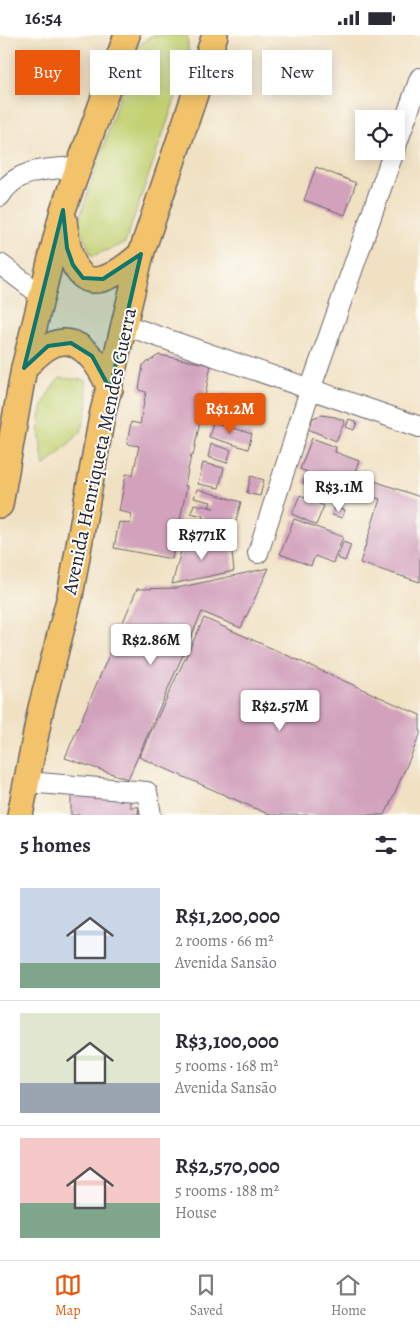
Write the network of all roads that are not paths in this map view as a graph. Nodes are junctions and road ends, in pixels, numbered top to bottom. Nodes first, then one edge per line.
1 (127, 35) edge
2 (215, 35) edge
3 (420, 79) edge
4 (405, 121) edge
5 (391, 160) edge
6 (79, 167) junction
7 (0, 197) edge
8 (63, 210) junction
9 (141, 254) junction
10 (0, 264) edge
11 (41, 295) junction
12 (125, 325) junction
13 (24, 368) junction
14 (110, 389) junction
15 (310, 390) junction
16 (420, 427) edge
17 (0, 505) edge
18 (258, 553) dead end
19 (27, 782) junction
20 (20, 815) edge
21 (151, 815) edge

1 - 6 main road
2 - 9 main road, Avenida Henriqueta Mendes Guerra
3 - 4 street
5 - 15 street
6 - 7 street
6 - 8 main road
8 - 9 main road
8 - 11 main road
9 - 12 main road, Avenida Henriqueta Mendes Guerra
10 - 11 street
11 - 13 main road
12 - 14 main road, Avenida Henriqueta Mendes Guerra
12 - 15 street
13 - 14 main road
13 - 17 main road
14 - 19 main road, Avenida Henriqueta Mendes Guerra
15 - 16 street
15 - 18 street
19 - 20 main road, Avenida Henriqueta Mendes Guerra
19 - 21 street

